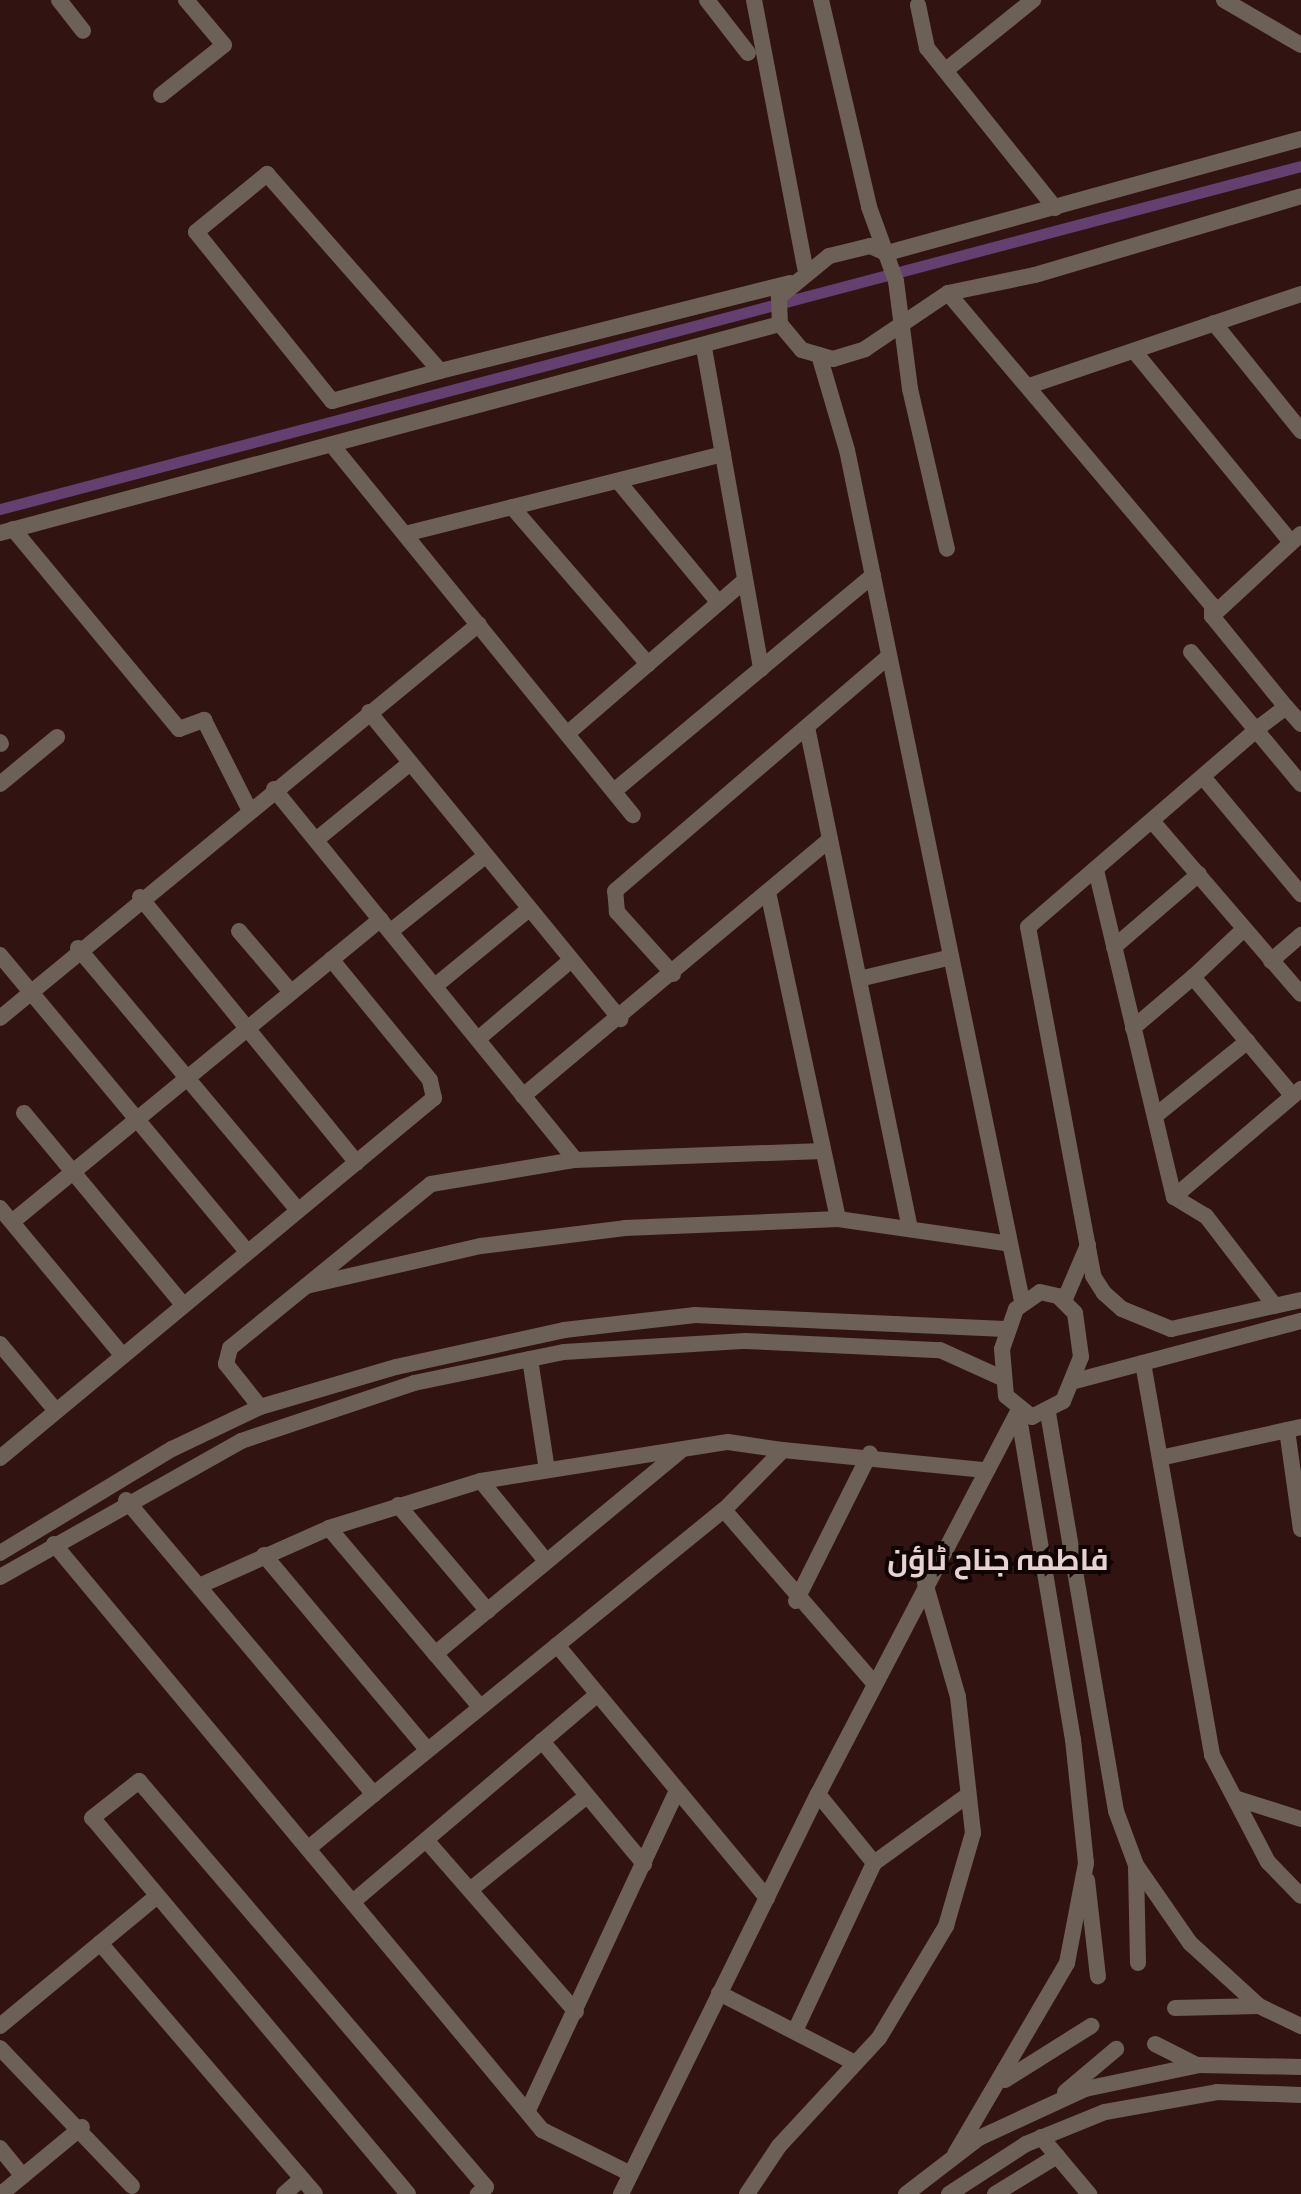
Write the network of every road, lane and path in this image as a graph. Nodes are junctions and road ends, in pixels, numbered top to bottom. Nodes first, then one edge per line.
1 (59, 0) edge
2 (186, 0) edge
3 (707, 0) edge
4 (754, 0) edge
5 (821, 0) edge
6 (1033, 0) edge
7 (1224, 0) edge
8 (918, 5) dead end
9 (83, 31) dead end
10 (1301, 45) edge
11 (748, 53) dead end
12 (946, 70) junction
13 (161, 95) dead end
14 (1301, 139) edge
15 (1301, 196) edge
16 (1055, 208) junction
17 (886, 253) junction
18 (805, 268) junction
19 (790, 283) junction
20 (948, 293) junction
21 (1298, 299) edge
22 (904, 317) junction
23 (1214, 323) junction
24 (780, 324) junction
25 (704, 348) junction
26 (1134, 351) junction
27 (819, 355) junction
28 (440, 371) junction
29 (1029, 386) junction
30 (1301, 431) edge
31 (332, 445) junction
32 (723, 454) junction
33 (618, 481) junction
34 (512, 507) junction
35 (7, 531) edge
36 (405, 534) junction
37 (1296, 538) edge
38 (947, 549) dead end
39 (873, 575) junction
40 (745, 580) junction
41 (719, 603) junction
42 (1212, 616) junction
43 (479, 624) junction
44 (1191, 652) dead end
45 (887, 658) junction
46 (648, 664) junction
47 (761, 669) junction
48 (1286, 707) junction
49 (369, 712) junction
50 (1301, 724) edge
51 (807, 727) junction
52 (1256, 730) junction
53 (568, 733) junction
54 (57, 737) dead end
55 (410, 763) junction
56 (1203, 777) junction
57 (0, 784) edge
58 (1301, 784) edge
59 (274, 789) junction
60 (614, 791) junction
61 (249, 809) junction
62 (633, 815) dead end
63 (1152, 821) junction
64 (830, 839) junction
65 (316, 840) junction
66 (485, 856) junction
67 (1096, 870) junction
68 (1199, 874) junction
69 (768, 892) junction
70 (1301, 894) edge
71 (140, 897) junction
72 (529, 909) junction
73 (386, 925) junction
74 (1244, 929) junction
75 (239, 931) dead end
76 (1301, 935) edge
77 (1114, 947) junction
78 (78, 948) junction
79 (0, 955) edge
80 (948, 958) junction
81 (331, 959) junction
82 (571, 960) junction
83 (1271, 961) junction
84 (673, 974) junction
85 (1193, 977) junction
86 (859, 979) junction
87 (435, 986) junction
88 (26, 991) junction
89 (291, 992) junction
90 (1301, 994) edge
91 (0, 1007) edge
92 (0, 1018) edge
93 (620, 1019) junction
94 (247, 1027) junction
95 (1133, 1028) junction
96 (478, 1039) junction
97 (1248, 1041) junction
98 (188, 1075) junction
99 (1297, 1092) edge
100 (523, 1096) junction
101 (24, 1113) dead end
102 (1155, 1116) junction
103 (136, 1118) junction
104 (823, 1151) junction
105 (575, 1160) junction
106 (357, 1163) junction
107 (72, 1172) junction
108 (1174, 1197) junction
109 (0, 1208) edge
110 (298, 1210) junction
111 (838, 1219) junction
112 (12, 1222) junction
113 (909, 1224) junction
114 (1005, 1243) junction
115 (1089, 1244) junction
116 (247, 1251) junction
117 (302, 1287) junction
118 (1301, 1300) edge
119 (1022, 1301) junction
120 (1064, 1301) junction
121 (182, 1303) junction
122 (1275, 1306) junction
123 (1301, 1321) edge
124 (1005, 1329) junction
125 (0, 1344) edge
126 (122, 1355) junction
127 (530, 1359) junction
128 (1143, 1363) junction
129 (1002, 1378) junction
130 (1075, 1381) junction
131 (260, 1407) junction
132 (56, 1411) junction
133 (1018, 1411) junction
134 (1048, 1413) junction
135 (1294, 1428) edge
136 (682, 1450) junction
137 (783, 1450) junction
138 (870, 1453) junction
139 (0, 1458) edge
140 (1160, 1458) junction
141 (547, 1470) junction
142 (985, 1470) junction
143 (481, 1481) junction
144 (126, 1500) junction
145 (398, 1505) junction
146 (724, 1510) junction
147 (329, 1528) junction
148 (1301, 1529) edge
149 (54, 1544) junction
150 (0, 1553) edge
151 (264, 1555) junction
152 (546, 1561) junction
153 (0, 1577) edge
154 (925, 1583) junction
155 (199, 1586) junction
156 (796, 1601) junction
157 (488, 1611) junction
158 (557, 1645) junction
159 (435, 1654) junction
160 (874, 1683) junction
161 (597, 1695) junction
162 (480, 1707) junction
163 (542, 1741) junction
164 (427, 1749) junction
165 (676, 1792) junction
166 (374, 1794) junction
167 (818, 1794) junction
168 (968, 1795) junction
169 (587, 1796) junction
170 (1235, 1798) junction
171 (1301, 1819) edge
172 (426, 1840) junction
173 (310, 1847) junction
174 (874, 1863) junction
175 (1086, 1863) junction
176 (644, 1864) junction
177 (1136, 1865) junction
178 (470, 1890) junction
179 (1301, 1896) edge
180 (156, 1897) junction
181 (767, 1898) junction
182 (355, 1900) junction
183 (100, 1943) junction
184 (1138, 1963) dead end
185 (1098, 1976) dead end
186 (719, 1993) junction
187 (1259, 2006) junction
188 (1175, 2008) dead end
189 (576, 2012) junction
190 (0, 2026) edge
191 (1091, 2026) dead end
192 (1301, 2026) edge
193 (795, 2031) junction
194 (1155, 2044) dead end
195 (0, 2048) edge
196 (1116, 2049) dead end
197 (853, 2062) junction
198 (1199, 2065) junction
199 (1301, 2067) edge
200 (1003, 2080) junction
201 (1301, 2095) edge
202 (1057, 2099) junction
203 (528, 2110) junction
204 (82, 2127) junction
205 (1041, 2137) junction
206 (0, 2148) edge
207 (955, 2154) junction
208 (1057, 2156) junction
209 (631, 2174) junction
210 (23, 2176) junction
211 (301, 2179) junction
212 (132, 2186) dead end
213 (1, 2194) edge
214 (284, 2194) edge
215 (315, 2194) edge
216 (408, 2194) edge
217 (478, 2194) edge
218 (621, 2194) edge
219 (747, 2194) edge
220 (906, 2194) edge
221 (949, 2194) edge
222 (995, 2194) edge
223 (1089, 2194) edge

1 - 9 street
2 - 13 street
3 - 11 street
4 - 18 street
5 - 17 street
6 - 12 street
7 - 10 street
8 - 12 street
12 - 16 street
14 - 16 street
15 - 20 street
16 - 17 street
17 - 18 street
17 - 22 street
18 - 19 street
19 - 24 street
19 - 28 street
20 - 22 street
20 - 29 street
21 - 23 street
22 - 27 street
22 - 38 street
23 - 26 street
23 - 30 street
24 - 25 street
24 - 27 street
25 - 31 street
25 - 32 street
26 - 29 street
26 - 37 street
27 - 39 street
28 - 28 street
29 - 42 street
31 - 35 street
31 - 36 street
32 - 33 street
32 - 40 street
33 - 34 street
33 - 41 street
34 - 36 street
34 - 46 street
35 - 61 street
36 - 43 street
37 - 42 street
39 - 45 street
39 - 47 street
40 - 41 street
40 - 47 street
41 - 46 street
42 - 48 street
43 - 49 street
43 - 53 street
44 - 52 street
45 - 51 street
45 - 80 street
46 - 53 street
47 - 60 street
48 - 50 street
48 - 52 street
49 - 55 street
49 - 59 street
51 - 64 street
51 - 84 street
52 - 56 street
52 - 58 street
53 - 60 street
54 - 57 street
55 - 65 street
55 - 66 street
56 - 63 street
56 - 70 street
59 - 61 street
59 - 65 street
60 - 62 street
61 - 71 street
63 - 67 street
63 - 68 street
64 - 69 street
64 - 86 street
65 - 73 street
66 - 72 street
66 - 73 street
67 - 77 street
67 - 115 street
68 - 74 street
68 - 77 street
69 - 84 street
69 - 104 street
71 - 78 street
71 - 94 street
72 - 82 street
72 - 87 street
73 - 81 street
73 - 87 street
74 - 83 street
74 - 85 street
75 - 89 street
76 - 83 street
77 - 95 street
78 - 88 street
78 - 98 street
79 - 88 street
80 - 86 street
80 - 114 street
81 - 89 street
81 - 106 street
82 - 93 street
82 - 96 street
83 - 90 street
84 - 93 street
85 - 95 street
85 - 97 street
86 - 113 street
87 - 96 street
88 - 91 street
88 - 92 street
88 - 103 street
89 - 94 street
93 - 100 street
94 - 98 street
94 - 106 street
95 - 102 street
96 - 100 street
97 - 99 street
97 - 102 street
98 - 103 street
98 - 110 street
99 - 108 street
100 - 105 street
101 - 107 street
102 - 108 street
103 - 107 street
103 - 116 street
104 - 105 street
104 - 111 street
105 - 117 street
106 - 110 street
107 - 112 street
107 - 121 street
108 - 122 street
109 - 112 street
110 - 116 street
111 - 113 street
111 - 117 street
112 - 126 street
113 - 114 street
114 - 119 street
115 - 120 street
115 - 122 street
116 - 121 street
117 - 131 street
118 - 122 street
119 - 120 street
119 - 124 street
120 - 130 street
121 - 126 street
123 - 128 street
124 - 129 street
124 - 131 street
125 - 132 street
126 - 132 street
127 - 129 street
127 - 141 street
127 - 144 street
128 - 130 street
128 - 140 street
129 - 133 street
130 - 134 street
131 - 150 street
132 - 139 street
133 - 134 street
133 - 142 street
133 - 175 street
134 - 177 street
135 - 140 street
135 - 148 street
136 - 137 street
136 - 141 street
136 - 152 street
137 - 138 street
137 - 146 street
138 - 142 street
138 - 156 street
140 - 170 street
141 - 143 street
142 - 154 street
143 - 145 street
143 - 152 street
144 - 149 street
144 - 155 street
145 - 147 street
145 - 157 street
146 - 156 street
146 - 158 street
147 - 151 street
147 - 159 street
149 - 153 street
149 - 173 street
151 - 155 street
151 - 164 street
152 - 157 street
154 - 160 street
154 - 168 street
155 - 166 street
156 - 160 street
157 - 159 street
158 - 161 street
158 - 162 street
159 - 162 street
160 - 167 street
161 - 163 street
161 - 165 street
162 - 164 street
163 - 169 street
163 - 172 street
164 - 166 street
165 - 176 street
165 - 181 street
166 - 173 street
167 - 174 street
167 - 181 street
168 - 174 street
168 - 197 street
169 - 176 street
169 - 178 street
170 - 171 street
170 - 179 street
172 - 178 street
172 - 182 street
173 - 182 street
174 - 193 street
175 - 185 street
175 - 200 street
176 - 189 street
177 - 184 street
177 - 187 street
178 - 189 street
180 - 183 street
180 - 216 street
180 - 217 street
181 - 186 street
182 - 203 street
183 - 190 street
183 - 211 street
186 - 193 street
186 - 209 street
187 - 188 street
187 - 192 street
189 - 203 street
191 - 200 street
193 - 197 street
194 - 198 street
195 - 204 street
196 - 202 street
197 - 219 street
198 - 199 street
198 - 202 street
200 - 207 street
201 - 205 street
202 - 207 street
203 - 209 street
204 - 210 street
204 - 212 street
205 - 208 street
205 - 221 street
206 - 210 street
207 - 220 street
208 - 222 street
208 - 223 street
209 - 218 street
210 - 213 street
211 - 214 street
211 - 215 street

